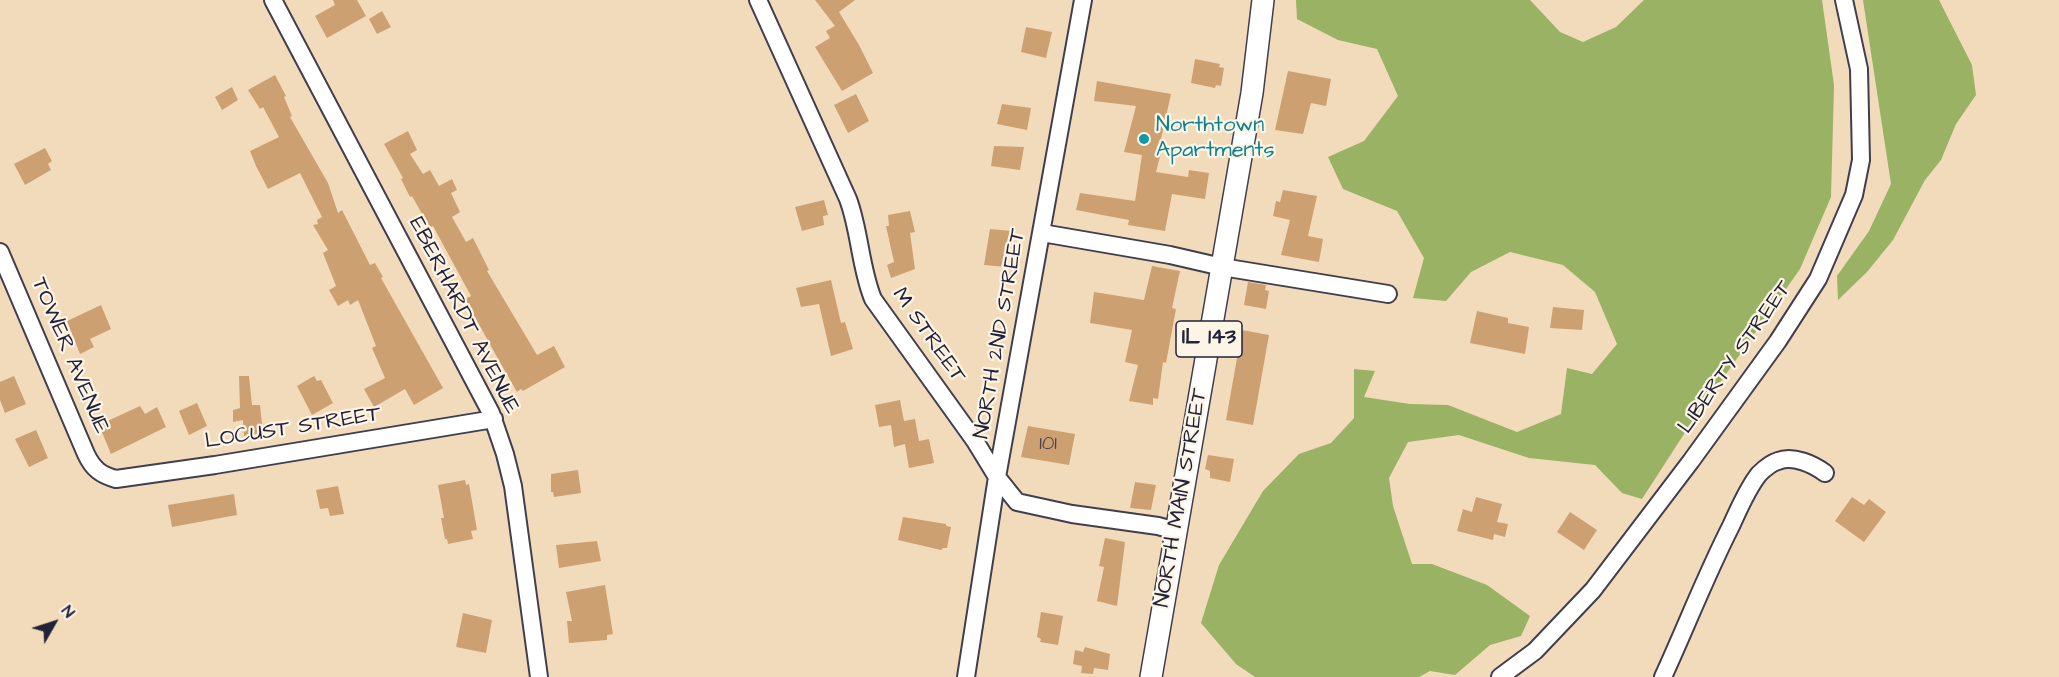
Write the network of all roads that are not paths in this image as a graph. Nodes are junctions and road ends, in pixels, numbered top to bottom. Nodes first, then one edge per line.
1 (273, 0) edge
2 (758, 0) edge
3 (1083, 0) edge
4 (1263, 0) edge
5 (1844, 0) edge
6 (1042, 233) junction
7 (0, 252) edge
8 (1222, 267) junction
9 (1388, 294) dead end
10 (494, 419) junction
11 (1825, 472) dead end
12 (100, 473) joint
13 (997, 477) junction
14 (1176, 531) junction
15 (538, 677) edge
16 (966, 677) edge
17 (1151, 677) edge
18 (1500, 677) edge
19 (1663, 677) edge

1 - 10 street, EBERHARDT AVENUE
2 - 13 street, M STREET
3 - 6 street, NORTH 2ND STREET
4 - 8 main road, NORTH MAIN STREET / IL 143
5 - 18 street, LIBERTY STREET
6 - 8 street
6 - 13 street, NORTH 2ND STREET
7 - 12 street, TOWER AVENUE
8 - 9 street
8 - 14 main road, NORTH MAIN STREET / IL 143
10 - 12 street, LOCUST STREET
10 - 15 street, EBERHARDT AVENUE
11 - 19 street
13 - 14 street, M STREET
13 - 16 street, NORTH 2ND STREET
14 - 17 main road, NORTH MAIN STREET / IL 143

